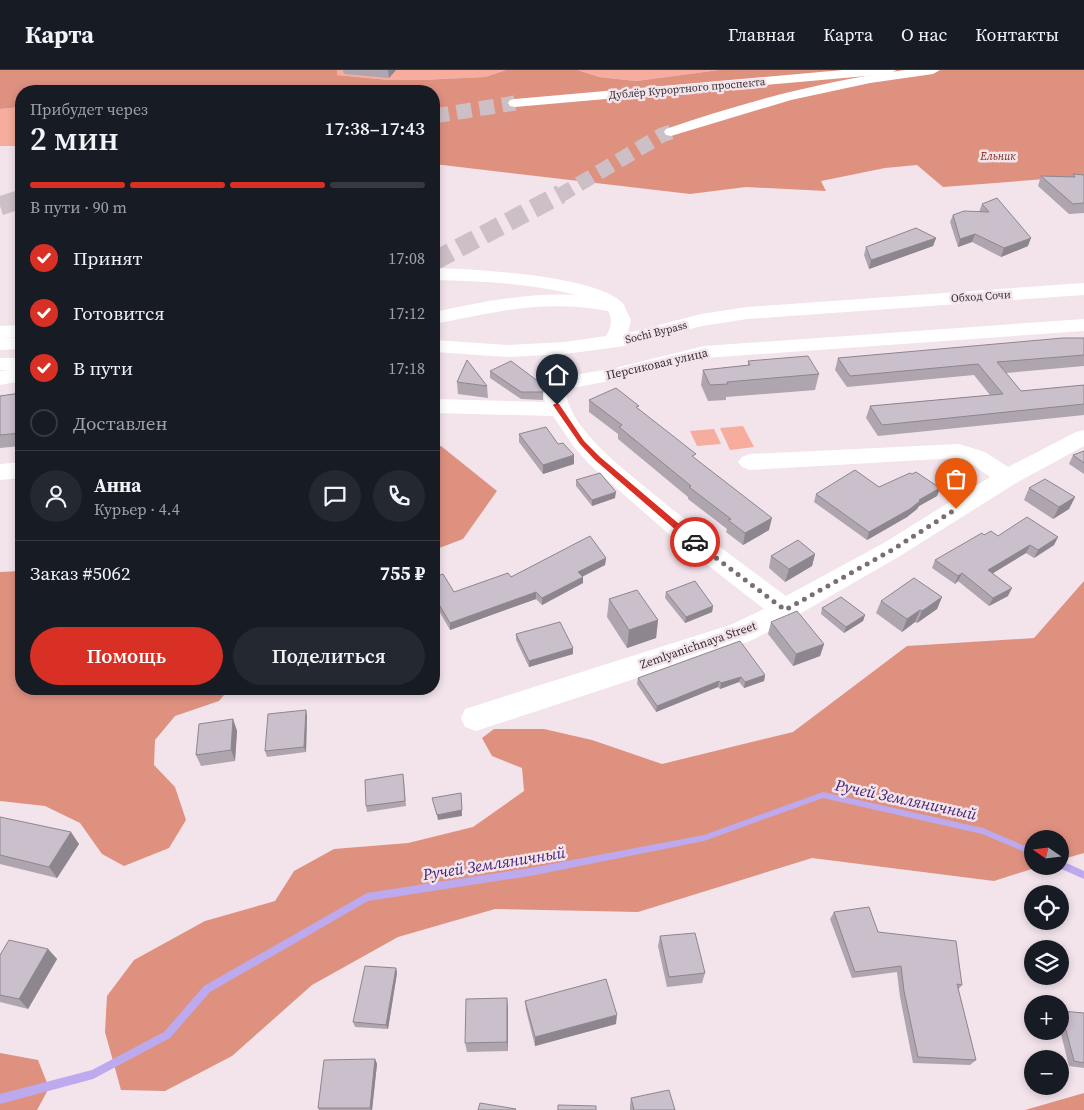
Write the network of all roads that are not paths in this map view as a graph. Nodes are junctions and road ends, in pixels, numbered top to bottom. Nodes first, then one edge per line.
1 (889, 70) edge
2 (933, 70) edge
3 (515, 103) tunnel mouth
4 (671, 132) tunnel mouth
5 (440, 274) edge
6 (1084, 289) edge
7 (615, 306) junction
8 (440, 317) edge
9 (1084, 325) edge
10 (15, 331) edge
11 (0, 332) edge
12 (613, 342) junction
13 (15, 343) edge
14 (0, 344) edge
15 (440, 346) edge
16 (15, 354) edge
17 (0, 355) edge
18 (0, 364) edge
19 (15, 364) edge
20 (15, 376) edge
21 (0, 378) edge
22 (440, 406) edge
23 (560, 409) junction
24 (1084, 437) edge
25 (750, 462) dead end
26 (15, 471) edge
27 (0, 472) edge
28 (1007, 477) junction
29 (785, 610) junction
30 (476, 718) dead end

1 - 3 main road, Дублёр Курортного проспекта
2 - 4 main road
5 - 7 main road
6 - 12 main road, Обход Сочи
7 - 8 main road
7 - 12 main road
9 - 23 main road, Персиковая улица
10 - 11 main road
12 - 15 main road, Sochi Bypass
13 - 14 main road
16 - 17 main road
18 - 19 main road
20 - 21 main road
22 - 23 main road
23 - 29 main road
24 - 28 main road, Zemlyanichnaya Street
25 - 28 main road
26 - 27 main road
28 - 29 main road, Zemlyanichnaya Street
29 - 30 main road, Zemlyanichnaya Street

